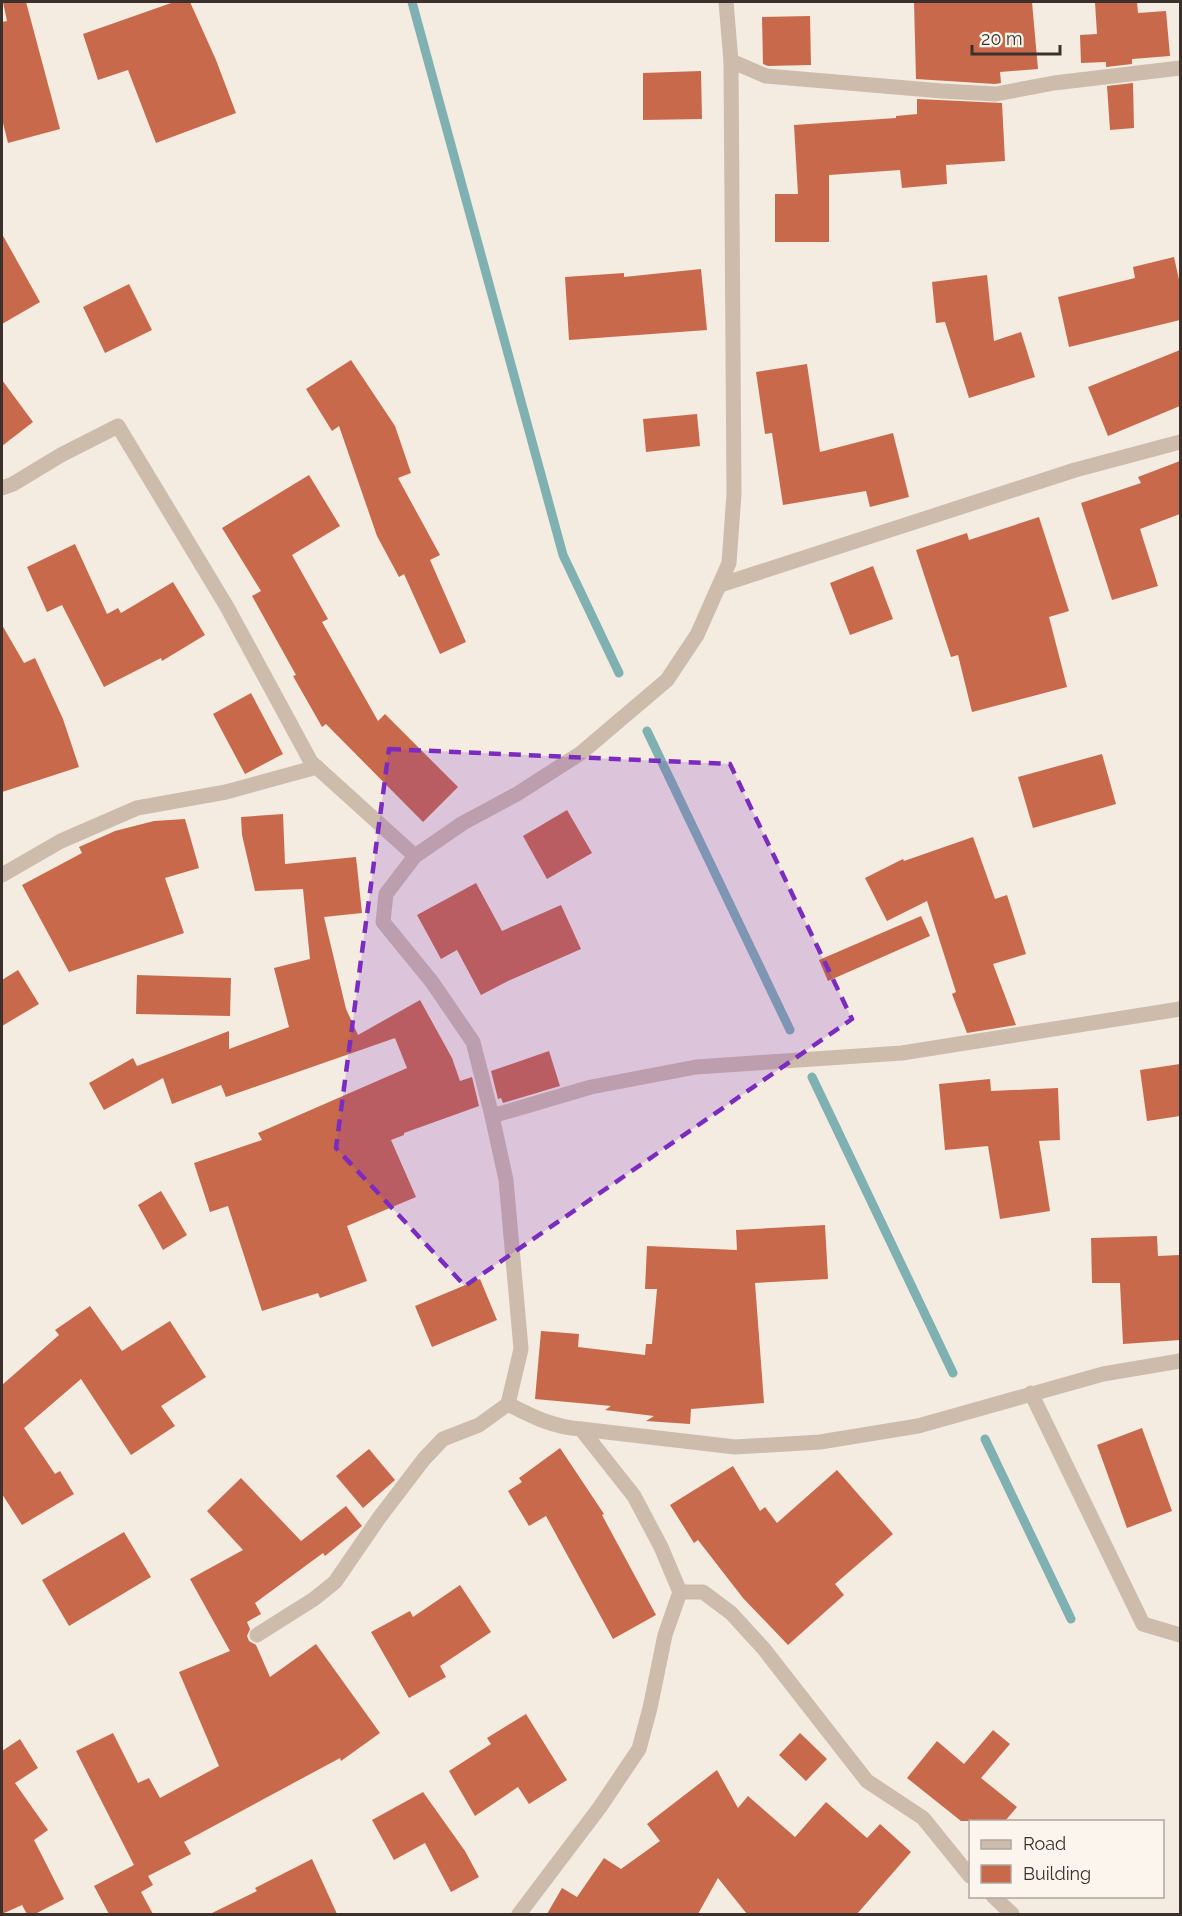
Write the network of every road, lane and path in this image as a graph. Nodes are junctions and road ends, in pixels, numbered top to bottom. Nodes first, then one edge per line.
1 (726, 2) edge
2 (731, 61) junction
3 (1180, 68) edge
4 (1180, 442) edge
5 (2, 488) edge
6 (720, 585) junction
7 (317, 767) junction
8 (415, 856) junction
9 (2, 875) edge
10 (1180, 1009) edge
11 (492, 1116) junction
12 (1180, 1361) edge
13 (1030, 1393) junction
14 (508, 1404) junction
15 (581, 1429) junction
16 (680, 1592) junction
17 (257, 1635) dead end
18 (1180, 1635) edge
19 (969, 1875) edge
20 (995, 1898) edge
21 (519, 1914) edge
22 (1012, 1914) edge

1 - 2 street
2 - 3 street
2 - 6 street
4 - 6 street
5 - 7 street
6 - 8 street
7 - 8 street
7 - 9 street
8 - 11 street
10 - 11 street
11 - 14 street
12 - 13 street
13 - 15 street
13 - 18 street
14 - 15 street
14 - 17 street
15 - 16 street
16 - 19 street
16 - 21 street
20 - 22 street

